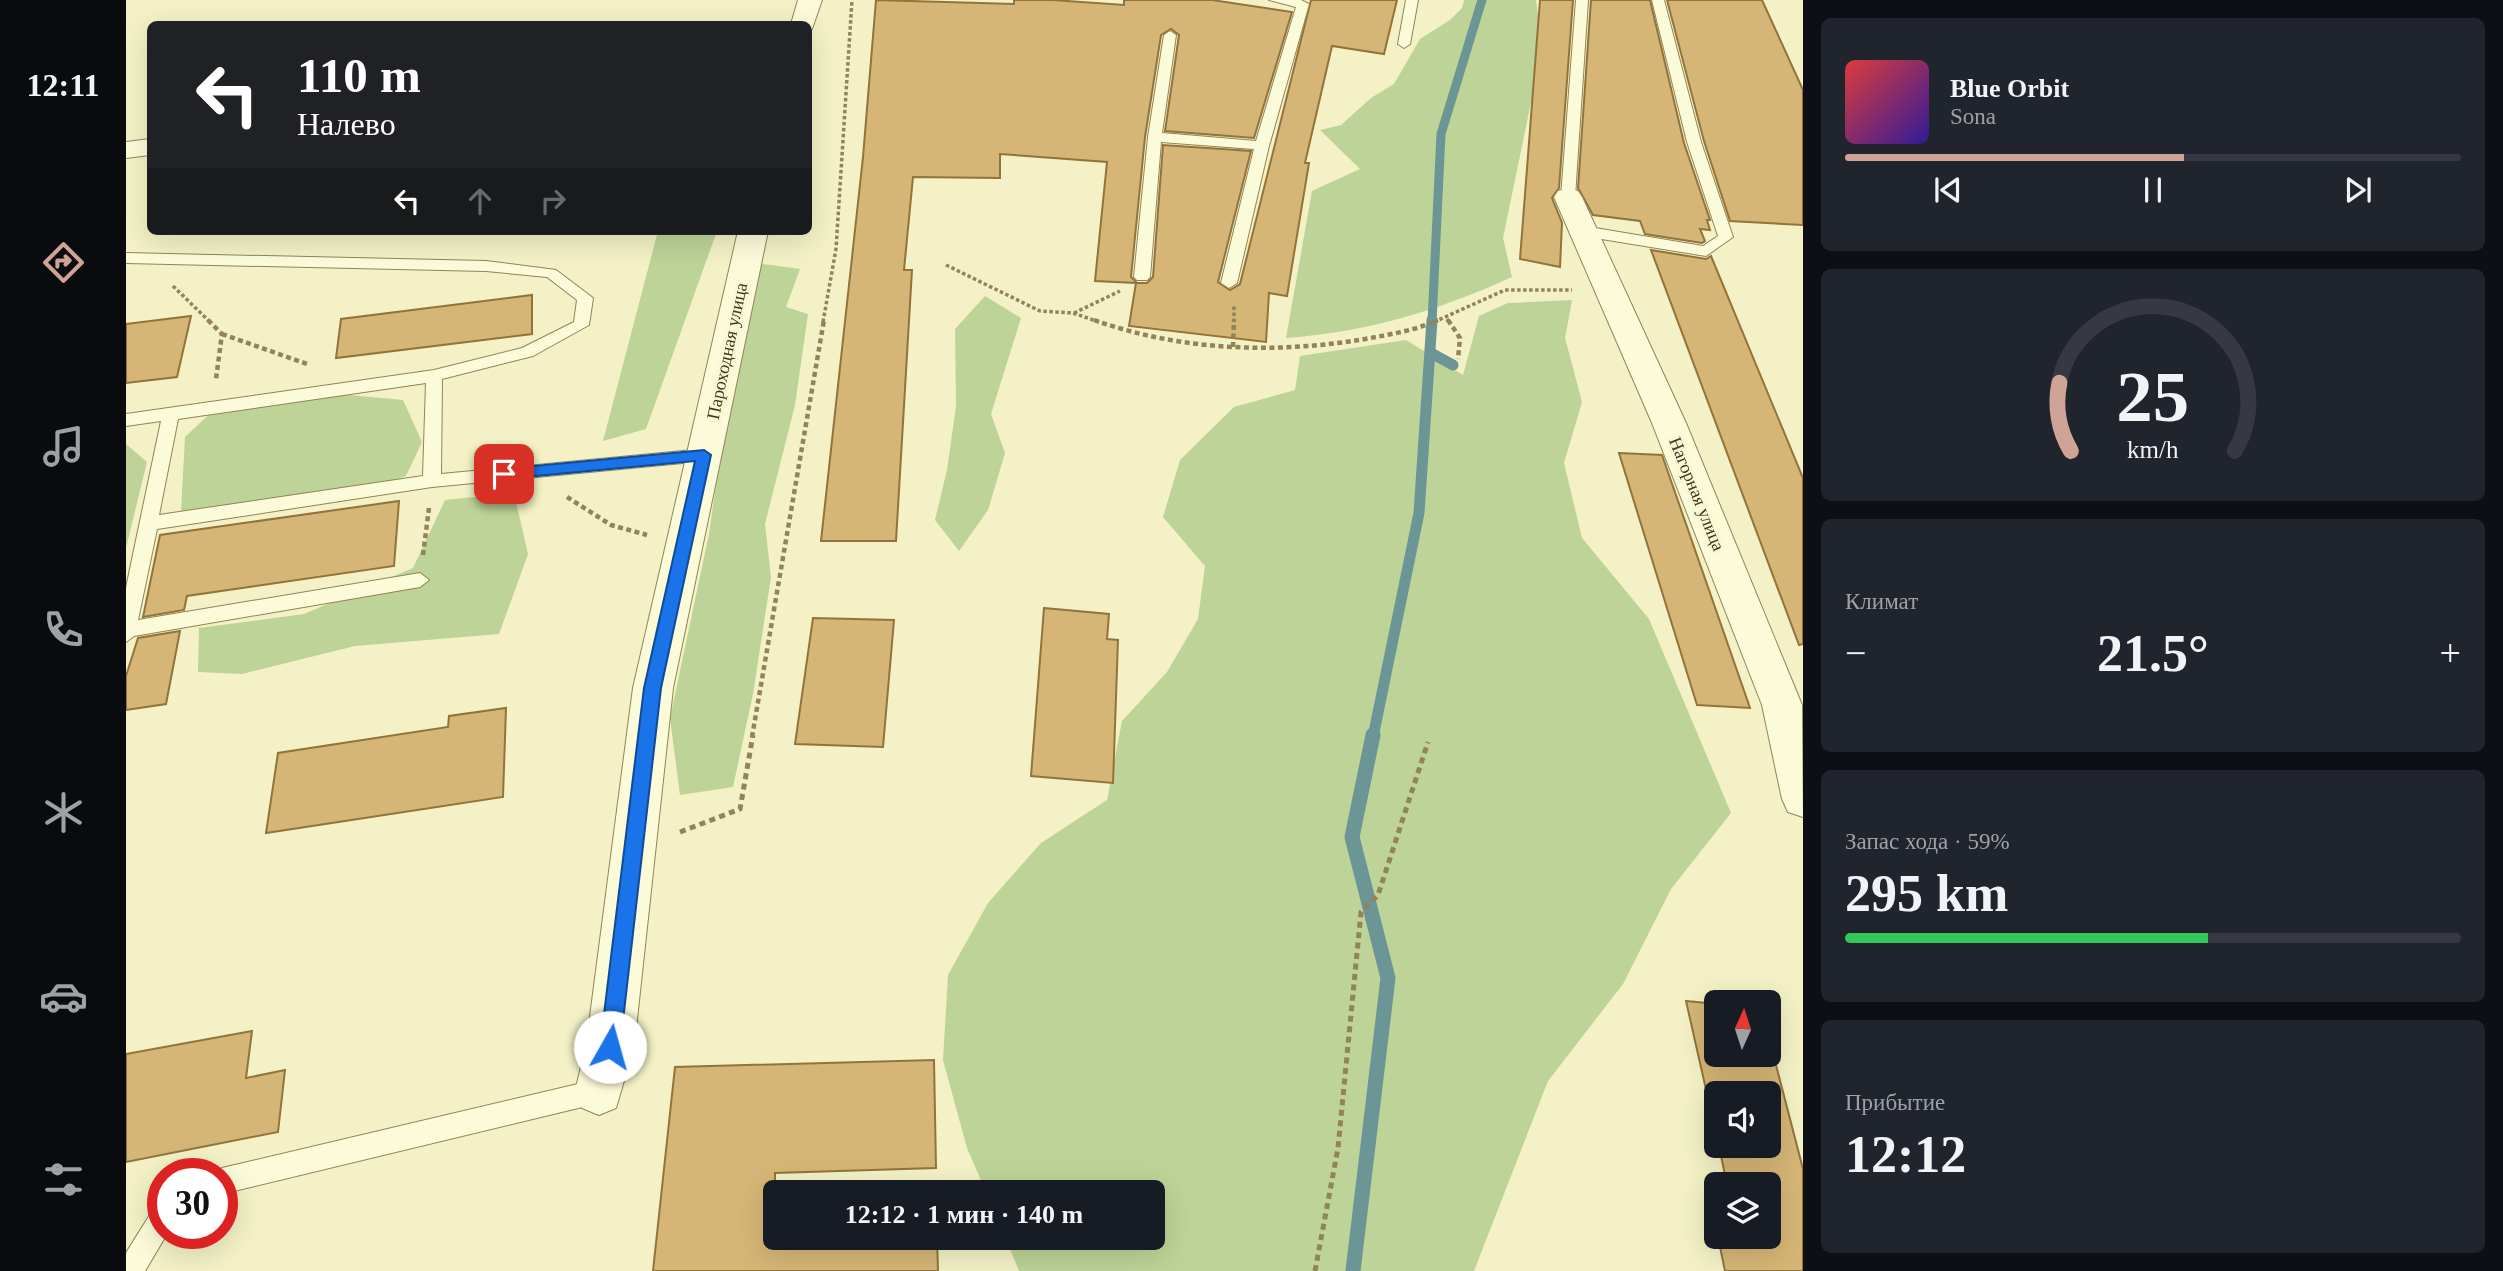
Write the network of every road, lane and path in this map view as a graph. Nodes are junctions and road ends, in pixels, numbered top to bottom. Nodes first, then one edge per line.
1 (810, 0) edge
2 (852, 0) edge
3 (1275, 0) edge
4 (1412, 0) edge
5 (1582, 0) edge
6 (1658, 0) edge
7 (1303, 2) edge
8 (804, 21) edge
9 (1170, 35) dead end
10 (1404, 44) dead end
11 (1155, 137) junction
12 (1262, 146) junction
13 (147, 147) edge
14 (126, 150) edge
15 (1568, 197) joint
16 (1583, 231) junction
17 (752, 235) edge
18 (129, 258) edge
19 (946, 265) dead end
20 (1142, 277) joint
21 (1229, 283) joint
22 (1564, 290) dead end
23 (1073, 313) junction
24 (1447, 318) junction
25 (222, 334) junction
26 (1233, 347) junction
27 (1458, 359) dead end
28 (434, 376) junction
29 (368, 385) junction
30 (171, 414) junction
31 (126, 419) edge
32 (704, 455) junction
33 (528, 472) junction
34 (432, 481) junction
35 (150, 523) junction
36 (684, 545) junction
37 (420, 580) joint
38 (126, 632) edge
39 (1429, 742) dead end
40 (1803, 799) edge
41 (634, 850) junction
42 (599, 1091) joint
43 (238, 1177) edge
44 (147, 1243) edge
45 (130, 1271) edge
46 (1315, 1271) edge

1 - 8 street
2 - 41 path
3 - 7 lane
4 - 10 lane
5 - 15 lane
6 - 16 lane
7 - 12 lane
9 - 11 lane
11 - 12 lane
11 - 20 lane
12 - 21 lane
13 - 14 street
15 - 16 street, Нагорная улица
16 - 40 street, Нагорная улица
17 - 32 street, Пароходная улица
18 - 25 path
18 - 28 lane
19 - 23 path
20 - 23 path
21 - 26 path
22 - 24 path
23 - 26 path
24 - 26 path
24 - 27 path
25 - 29 path
25 - 30 path
28 - 29 lane
28 - 34 lane
29 - 30 lane
30 - 31 lane
30 - 35 lane
32 - 33 lane
32 - 36 street, Пароходная улица
33 - 34 lane
33 - 36 path
34 - 35 lane
34 - 37 path
35 - 38 lane
36 - 41 street, Пароходная улица
37 - 38 lane
39 - 46 path
41 - 42 street, Пароходная улица
42 - 43 lane
44 - 45 lane

